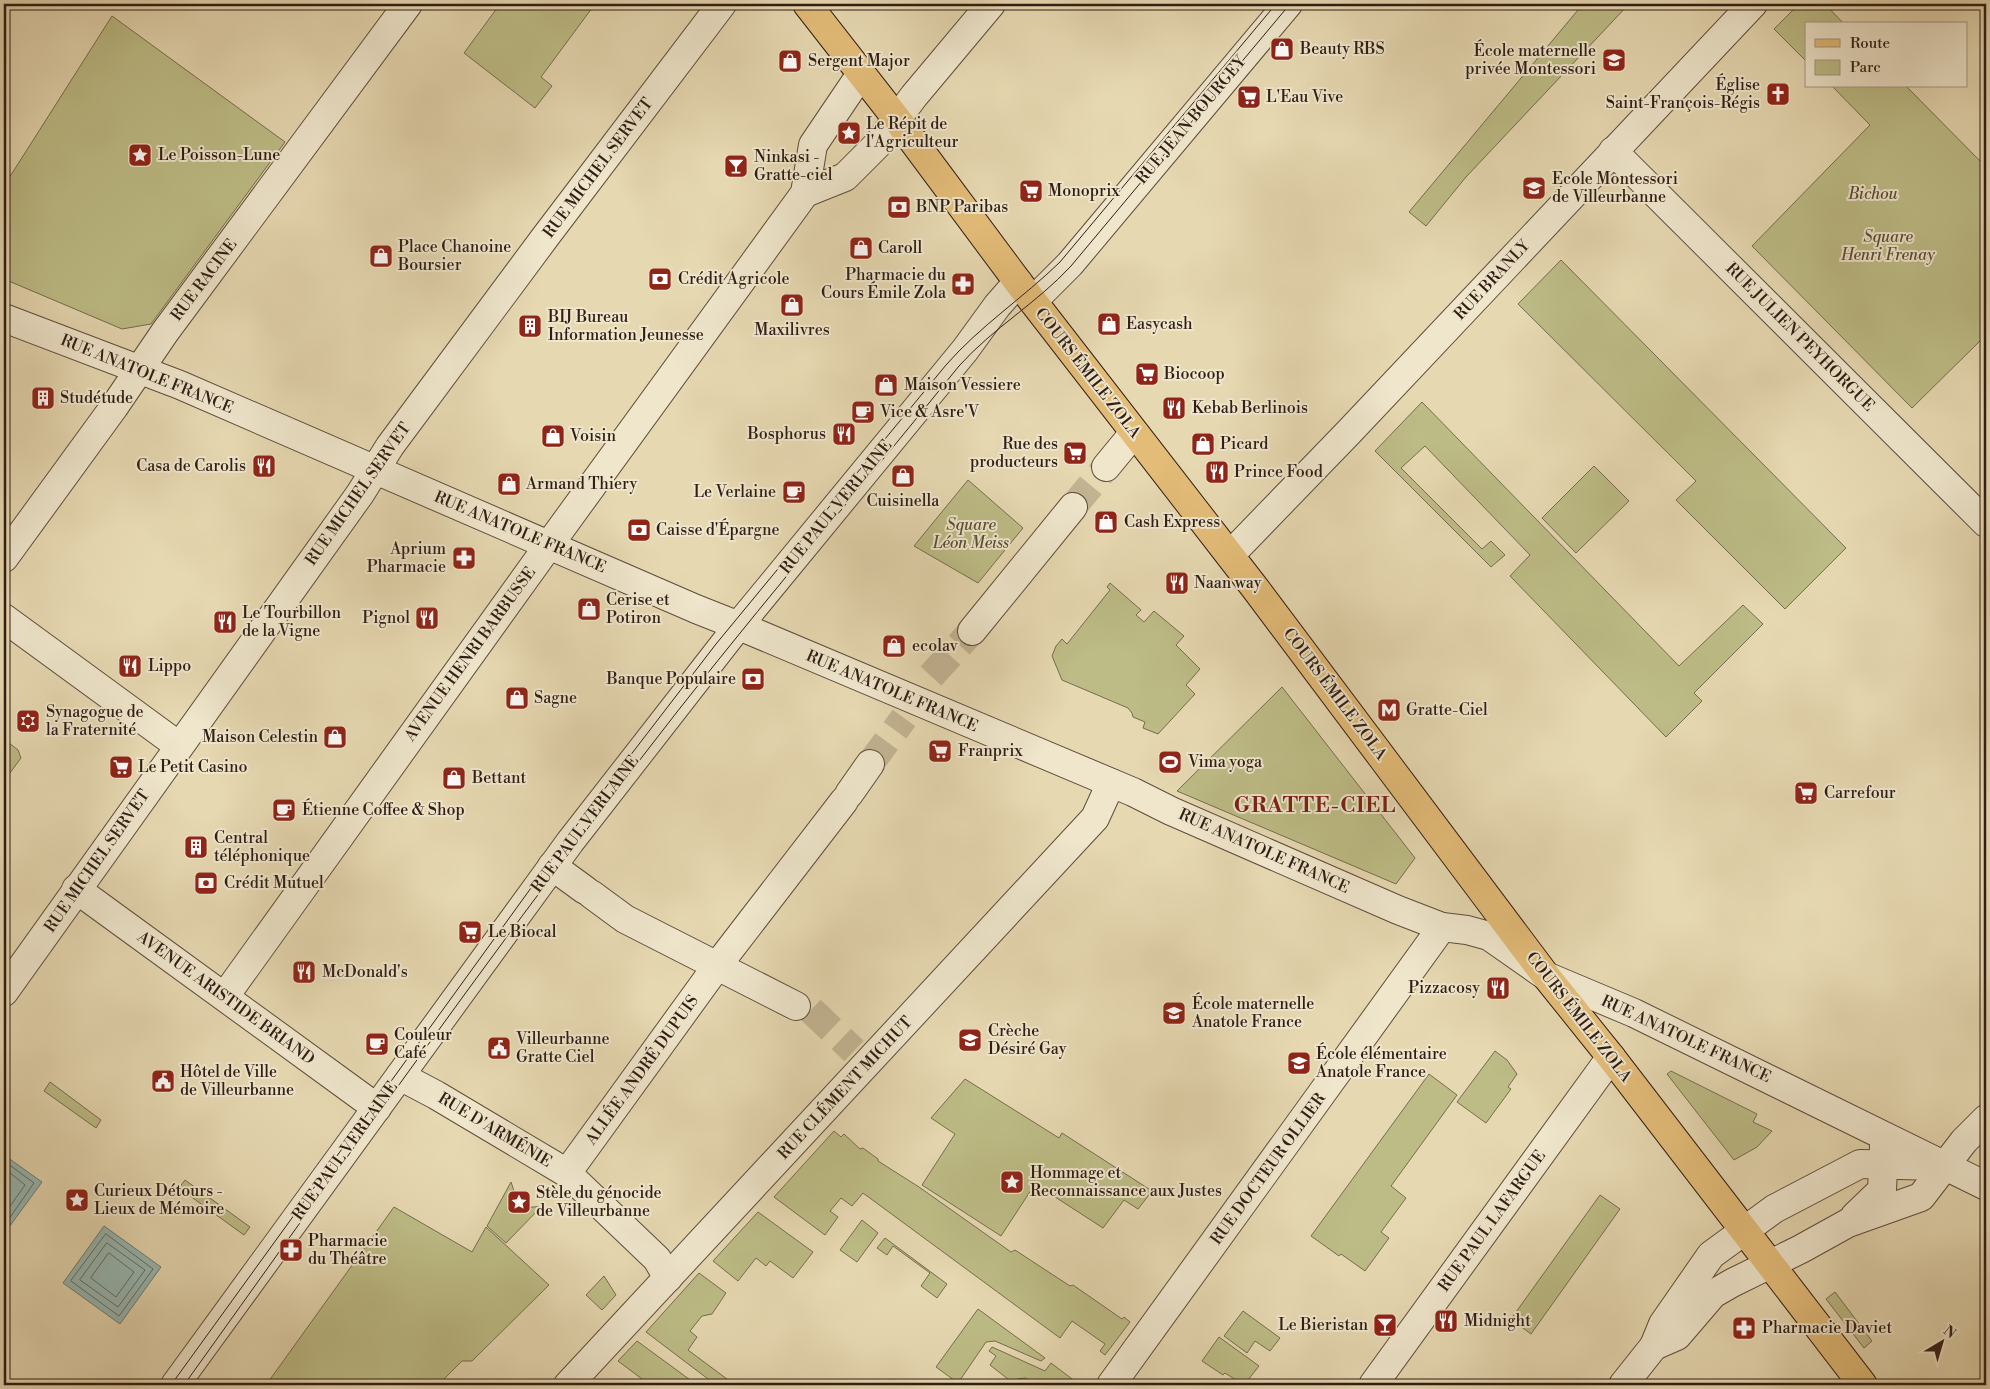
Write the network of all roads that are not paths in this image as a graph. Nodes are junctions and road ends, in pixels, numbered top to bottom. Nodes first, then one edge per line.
1 (408, 4) edge
2 (722, 4) edge
3 (807, 4) edge
4 (991, 4) edge
5 (1288, 4) edge
6 (1753, 4) edge
7 (861, 74) junction
8 (896, 118) junction
9 (1613, 151) junction
10 (805, 193) junction
11 (1025, 292) junction
12 (4, 318) edge
13 (139, 370) junction
14 (1136, 435) junction
15 (1106, 467) tunnel mouth
16 (375, 469) junction
17 (1073, 507) tunnel mouth
18 (1986, 523) edge
19 (549, 544) junction
20 (1230, 556) junction
21 (4, 558) edge
22 (4, 618) edge
23 (739, 626) junction
24 (972, 631) tunnel mouth
25 (179, 746) junction
26 (870, 764) tunnel mouth
27 (1112, 783) junction
28 (552, 866) junction
29 (76, 889) junction
30 (1442, 927) junction
31 (717, 966) junction
32 (1546, 976) junction
33 (4, 992) edge
34 (225, 996) junction
35 (796, 1006) tunnel mouth
36 (1611, 1057) junction
37 (400, 1076) junction
38 (377, 1108) junction
39 (1986, 1119) edge
40 (1885, 1136) junction
41 (1883, 1164) junction
42 (1946, 1166) junction
43 (567, 1173) junction
44 (1986, 1186) edge
45 (1848, 1223) junction
46 (1744, 1231) junction
47 (1770, 1264) junction
48 (668, 1278) junction
49 (1654, 1346) junction
50 (1857, 1383) edge
51 (175, 1385) edge
52 (568, 1385) edge
53 (1111, 1385) edge
54 (1373, 1385) edge
55 (1623, 1385) edge

1 - 13 street, RUE RACINE
2 - 16 street, RUE MICHEL SERVET
3 - 7 main road, COURS ÉMILE ZOLA
4 - 8 street
5 - 11 street, RUE JEAN BOURGEY
6 - 9 street, RUE BRANLY
7 - 8 main road, COURS ÉMILE ZOLA
7 - 10 street, AVENUE HENRI BARBUSSE
8 - 10 street
8 - 11 main road, COURS ÉMILE ZOLA
9 - 18 street, RUE JULIEN PEYHORGUE
9 - 20 street, RUE BRANLY
10 - 19 street, AVENUE HENRI BARBUSSE
11 - 14 main road, COURS ÉMILE ZOLA
11 - 23 street, RUE PAUL VERLAINE
12 - 13 street, RUE ANATOLE FRANCE
13 - 16 street, RUE ANATOLE FRANCE
13 - 21 street, RUE RACINE
14 - 15 street
14 - 20 main road, COURS ÉMILE ZOLA
16 - 19 street, RUE ANATOLE FRANCE
16 - 25 street, RUE MICHEL SERVET
17 - 24 street
19 - 23 street, RUE ANATOLE FRANCE
19 - 34 street, AVENUE HENRI BARBUSSE
20 - 32 main road, COURS ÉMILE ZOLA
22 - 25 street
23 - 27 street, RUE ANATOLE FRANCE
23 - 28 street, RUE PAUL VERLAINE
25 - 29 street, RUE MICHEL SERVET
26 - 31 street, ALLÉE ANDRÉ DUPUIS
27 - 30 street, RUE ANATOLE FRANCE
27 - 48 street, RUE CLÉMENT MICHUT
28 - 31 street
28 - 37 street, RUE PAUL VERLAINE
29 - 33 street, RUE MICHEL SERVET
29 - 34 street, AVENUE ARISTIDE BRIAND
30 - 32 street, RUE ANATOLE FRANCE
30 - 53 street, RUE DOCTEUR OLLIER
31 - 35 street
31 - 43 street, ALLÉE ANDRÉ DUPUIS
32 - 36 main road, COURS ÉMILE ZOLA
32 - 40 street, RUE ANATOLE FRANCE
34 - 38 street, AVENUE ARISTIDE BRIAND
36 - 46 main road, COURS ÉMILE ZOLA
36 - 54 street, RUE PAUL LAFARGUE
37 - 38 street, RUE PAUL VERLAINE
37 - 43 street, RUE D'ARMÉNIE
38 - 51 street, RUE PAUL VERLAINE
39 - 42 street
40 - 41 street
40 - 42 street, RUE ANATOLE FRANCE
41 - 42 street
41 - 45 street
41 - 46 street
42 - 44 street, RUE ANATOLE FRANCE
42 - 45 street
43 - 48 street, RUE D'ARMÉNIE
45 - 47 street
46 - 47 main road, COURS ÉMILE ZOLA
46 - 49 street
47 - 49 street
47 - 50 main road, COURS ÉMILE ZOLA
48 - 52 street, RUE CLÉMENT MICHUT
49 - 55 street

